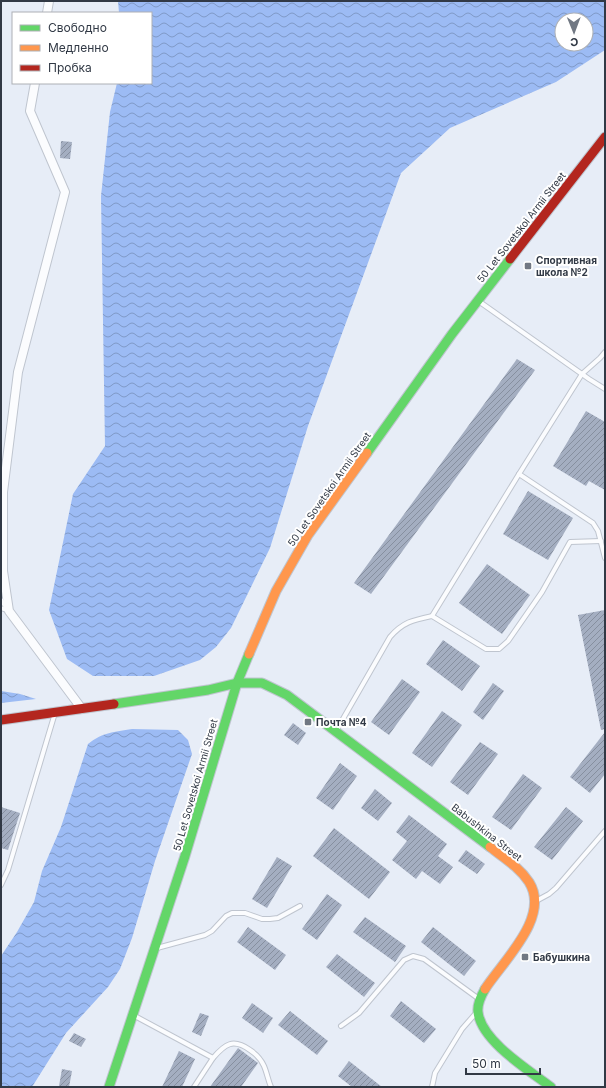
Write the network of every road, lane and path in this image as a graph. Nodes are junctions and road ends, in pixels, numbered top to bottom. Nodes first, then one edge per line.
1 (49, 1) edge
2 (47, 12) edge
3 (35, 84) edge
4 (605, 137) edge
5 (477, 300) junction
6 (605, 352) edge
7 (582, 374) junction
8 (605, 389) edge
9 (519, 474) junction
10 (601, 541) junction
11 (605, 558) edge
12 (1, 600) edge
13 (5, 610) edge
14 (432, 616) junction
15 (237, 683) junction
16 (82, 709) junction
17 (55, 712) junction
18 (1, 720) edge
19 (336, 731) junction
20 (605, 831) edge
21 (1, 885) edge
22 (536, 901) junction
23 (300, 906) dead end
24 (155, 948) junction
25 (480, 999) junction
26 (478, 1011) junction
27 (133, 1014) junction
28 (341, 1026) dead end
29 (213, 1058) junction
30 (109, 1087) edge
31 (194, 1087) edge
32 (271, 1087) edge
33 (432, 1087) edge
34 (551, 1087) edge

1 - 2 street
3 - 13 street
4 - 5 main road, 50 Let Sovetskoi Armii Street
5 - 7 lane
5 - 15 main road, 50 Let Sovetskoi Armii Street
6 - 7 lane
7 - 8 lane
7 - 9 lane
9 - 10 lane
9 - 14 lane
10 - 11 lane
10 - 14 lane
12 - 13 lane
13 - 16 street
14 - 19 lane
15 - 16 main road, Babushkina Street
15 - 19 main road, Babushkina Street
15 - 24 main road, 50 Let Sovetskoi Armii Street
16 - 17 main road, Babushkina Street
17 - 18 main road, Babushkina Street
17 - 21 lane
19 - 22 main road, Babushkina Street
20 - 22 lane
22 - 25 main road
23 - 24 lane
24 - 27 main road, 50 Let Sovetskoi Armii Street
25 - 26 main road
25 - 28 lane
26 - 33 lane
26 - 34 main road
27 - 29 lane
27 - 30 main road, 50 Let Sovetskoi Armii Street
29 - 31 lane
29 - 32 lane

